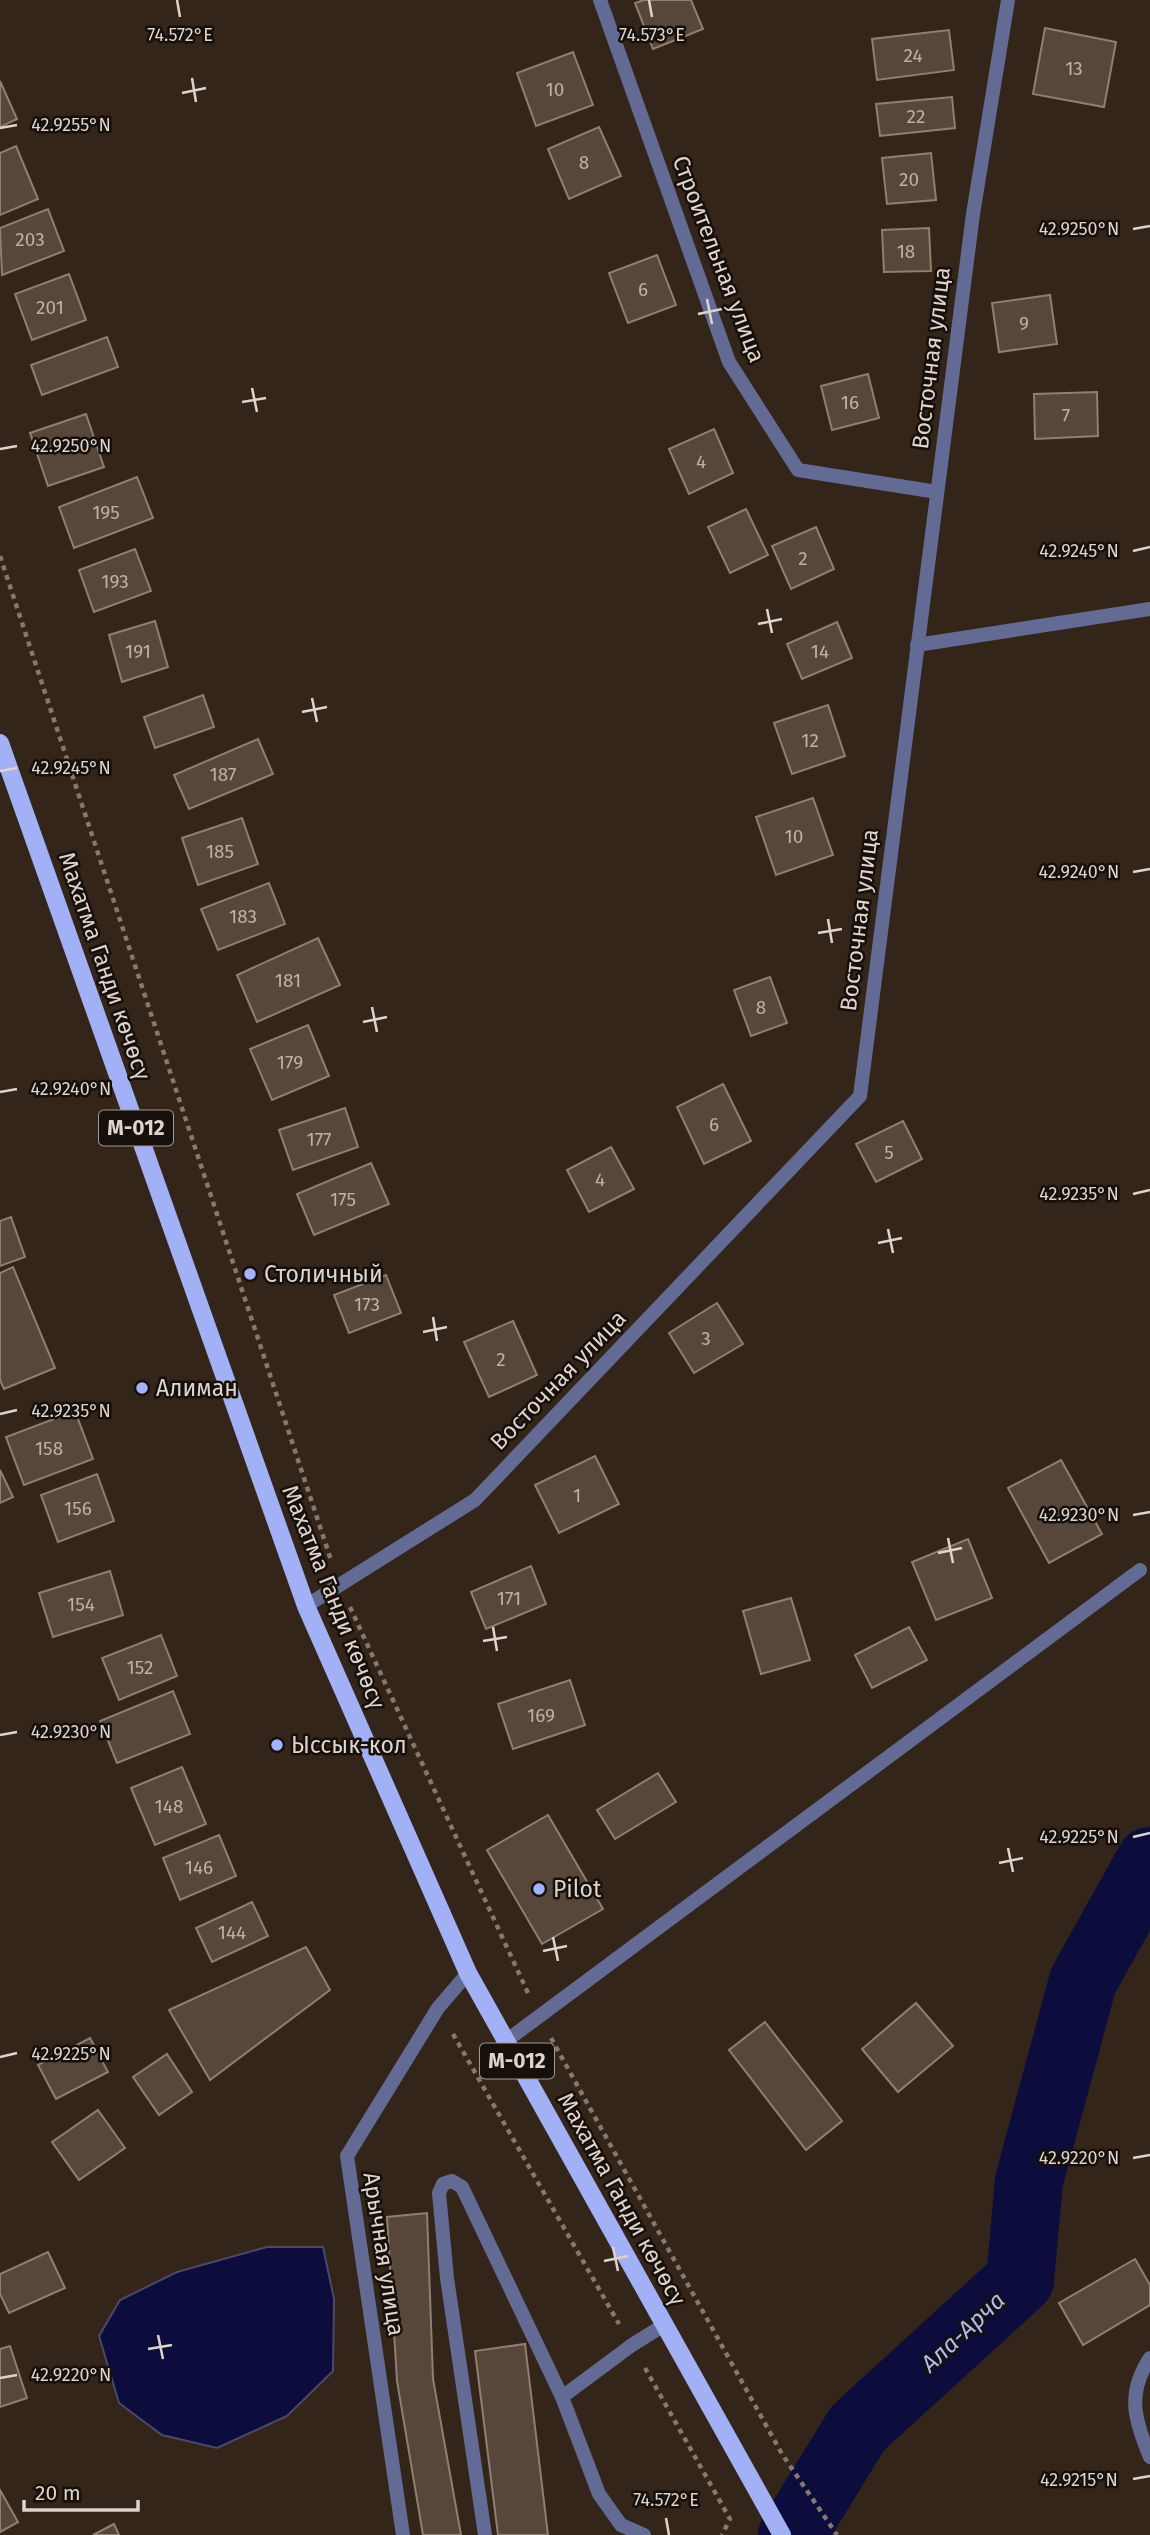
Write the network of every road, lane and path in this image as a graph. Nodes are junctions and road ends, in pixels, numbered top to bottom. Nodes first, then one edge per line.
1 (600, 0) edge
2 (1008, 0) edge
3 (937, 492) junction
4 (0, 556) edge
5 (1150, 609) edge
6 (918, 645) junction
7 (0, 743) edge
8 (1140, 1570) dead end
9 (339, 1584) junction
10 (306, 1606) junction
11 (468, 1973) junction
12 (438, 2008) junction
13 (539, 2017) junction
14 (506, 2041) junction
15 (664, 2325) junction
16 (632, 2345) junction
17 (1150, 2358) edge
18 (562, 2397) junction
19 (1150, 2457) edge
20 (404, 2535) edge
21 (485, 2535) edge
22 (644, 2535) edge
23 (722, 2535) edge
24 (782, 2535) edge
25 (836, 2535) edge

1 - 3 street, Строительная улица
2 - 3 street, Восточная улица
3 - 6 street, Восточная улица
4 - 9 path
5 - 6 street
6 - 9 street, Восточная улица
7 - 10 main road, Махатма Ганди көчөсү / М-012
8 - 13 street
9 - 10 street, Восточная улица
9 - 13 path
10 - 11 main road, Махатма Ганди көчөсү / М-012
11 - 12 street, Арычная улица
11 - 14 main road, Махатма Ганди көчөсү / М-012
12 - 16 path
12 - 20 street, Арычная улица
13 - 14 street
13 - 25 path
14 - 15 main road, Махатма Ганди көчөсү / М-012
15 - 16 street
15 - 24 main road, Махатма Ганди көчөсү / М-012
16 - 18 street
16 - 23 path
17 - 19 street
18 - 21 street
18 - 22 street

